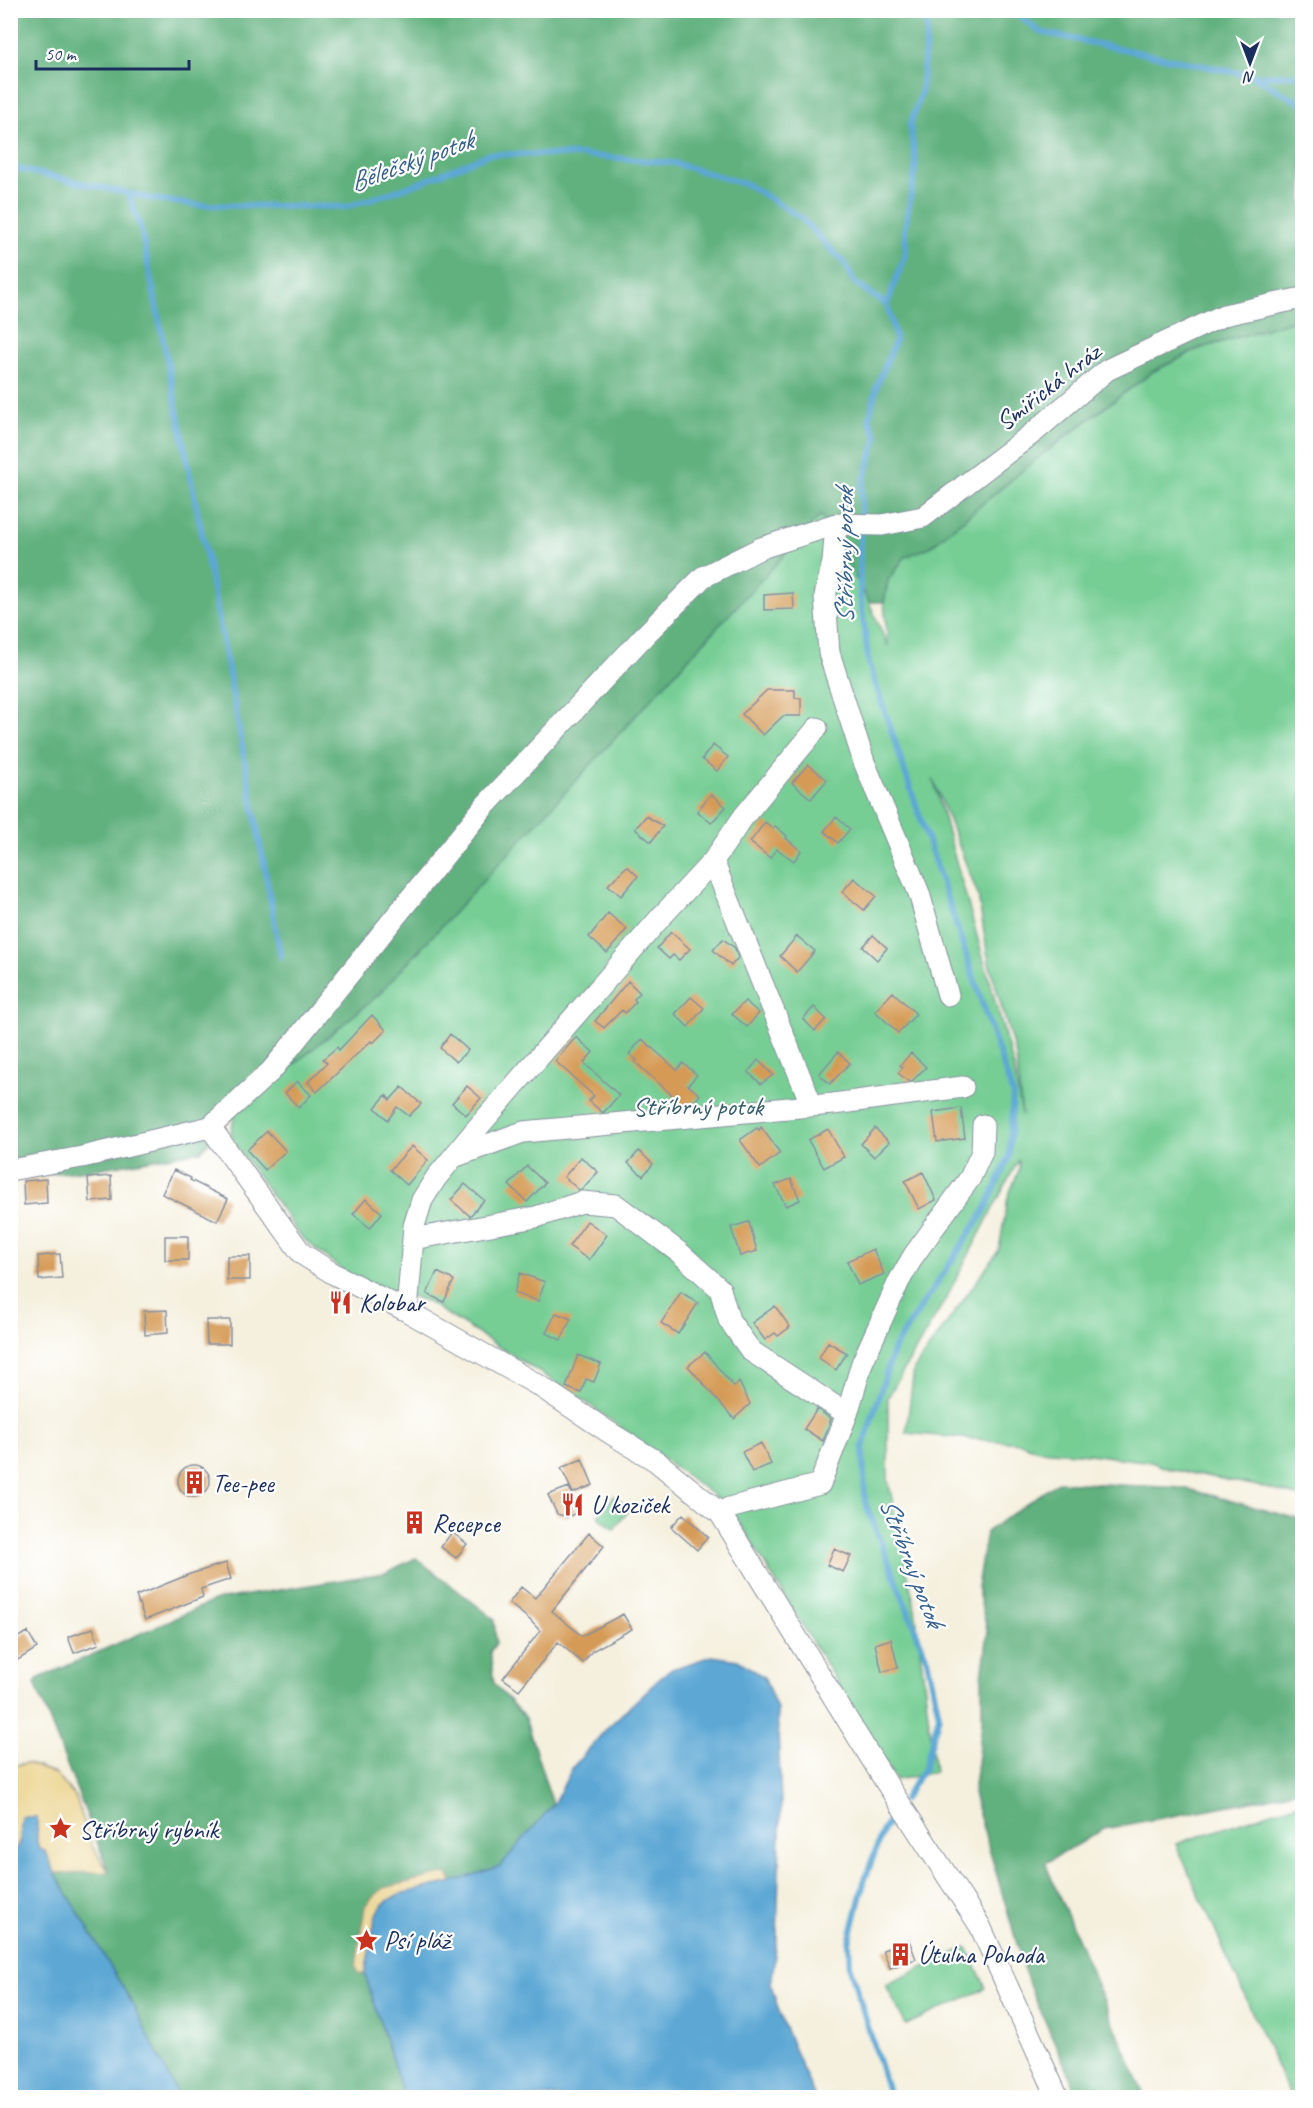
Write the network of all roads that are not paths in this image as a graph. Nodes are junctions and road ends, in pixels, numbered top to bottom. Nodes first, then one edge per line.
1 (1302, 298) edge
2 (836, 524) junction
3 (817, 728) dead end
4 (714, 861) junction
5 (948, 995) dead end
6 (963, 1087) dead end
7 (823, 1105) junction
8 (983, 1125) dead end
9 (210, 1127) junction
10 (454, 1157) junction
11 (10, 1170) edge
12 (413, 1239) junction
13 (407, 1311) junction
14 (847, 1414) junction
15 (720, 1513) junction
16 (1058, 2097) edge

1 - 2 lane, Smiřická hráz
2 - 5 lane
2 - 9 lane, Smiřická hráz
3 - 4 lane
4 - 7 lane
4 - 10 lane
6 - 7 lane
7 - 10 lane
8 - 14 lane
9 - 11 lane
9 - 13 lane
10 - 12 lane
12 - 13 lane
12 - 14 lane
13 - 15 lane
14 - 15 lane
15 - 16 lane

